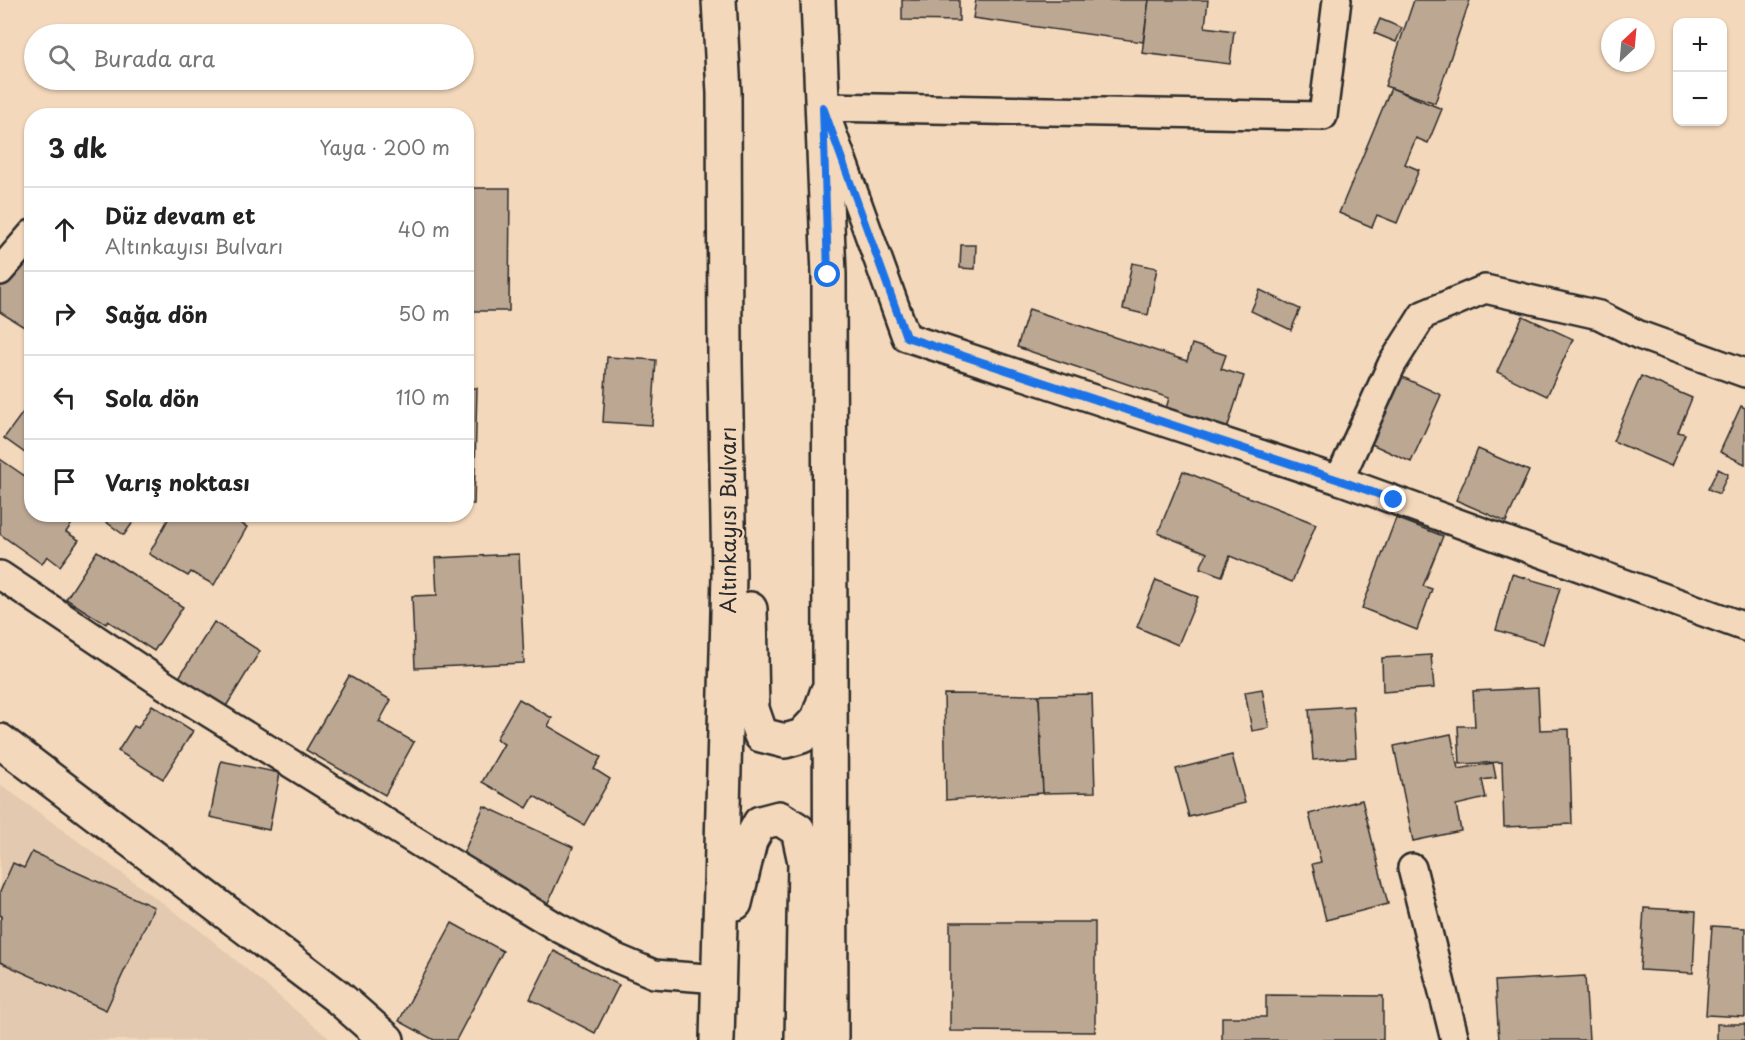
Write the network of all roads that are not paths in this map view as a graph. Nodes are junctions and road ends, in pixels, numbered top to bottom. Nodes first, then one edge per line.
1 (719, 0) edge
2 (819, 0) edge
3 (1337, 0) edge
4 (823, 107) junction
5 (24, 243) edge
6 (0, 271) edge
7 (725, 363) junction
8 (1745, 373) edge
9 (1339, 480) junction
10 (0, 575) edge
11 (1745, 627) edge
12 (829, 686) junction
13 (0, 741) edge
14 (1412, 868) dead end
15 (719, 979) junction
16 (387, 1040) edge
17 (717, 1040) edge
18 (802, 1040) edge
19 (831, 1040) edge
20 (1455, 1040) edge

1 - 7 main road, Altınkayısı Bulvarı
2 - 4 main road
3 - 4 street
4 - 9 street
4 - 12 main road
5 - 6 street
7 - 12 main road
7 - 15 main road, Altınkayısı Bulvarı
8 - 9 street
9 - 11 street
10 - 15 street
12 - 19 main road
13 - 16 main road
14 - 20 street
15 - 17 main road, Altınkayısı Bulvarı
15 - 18 main road

